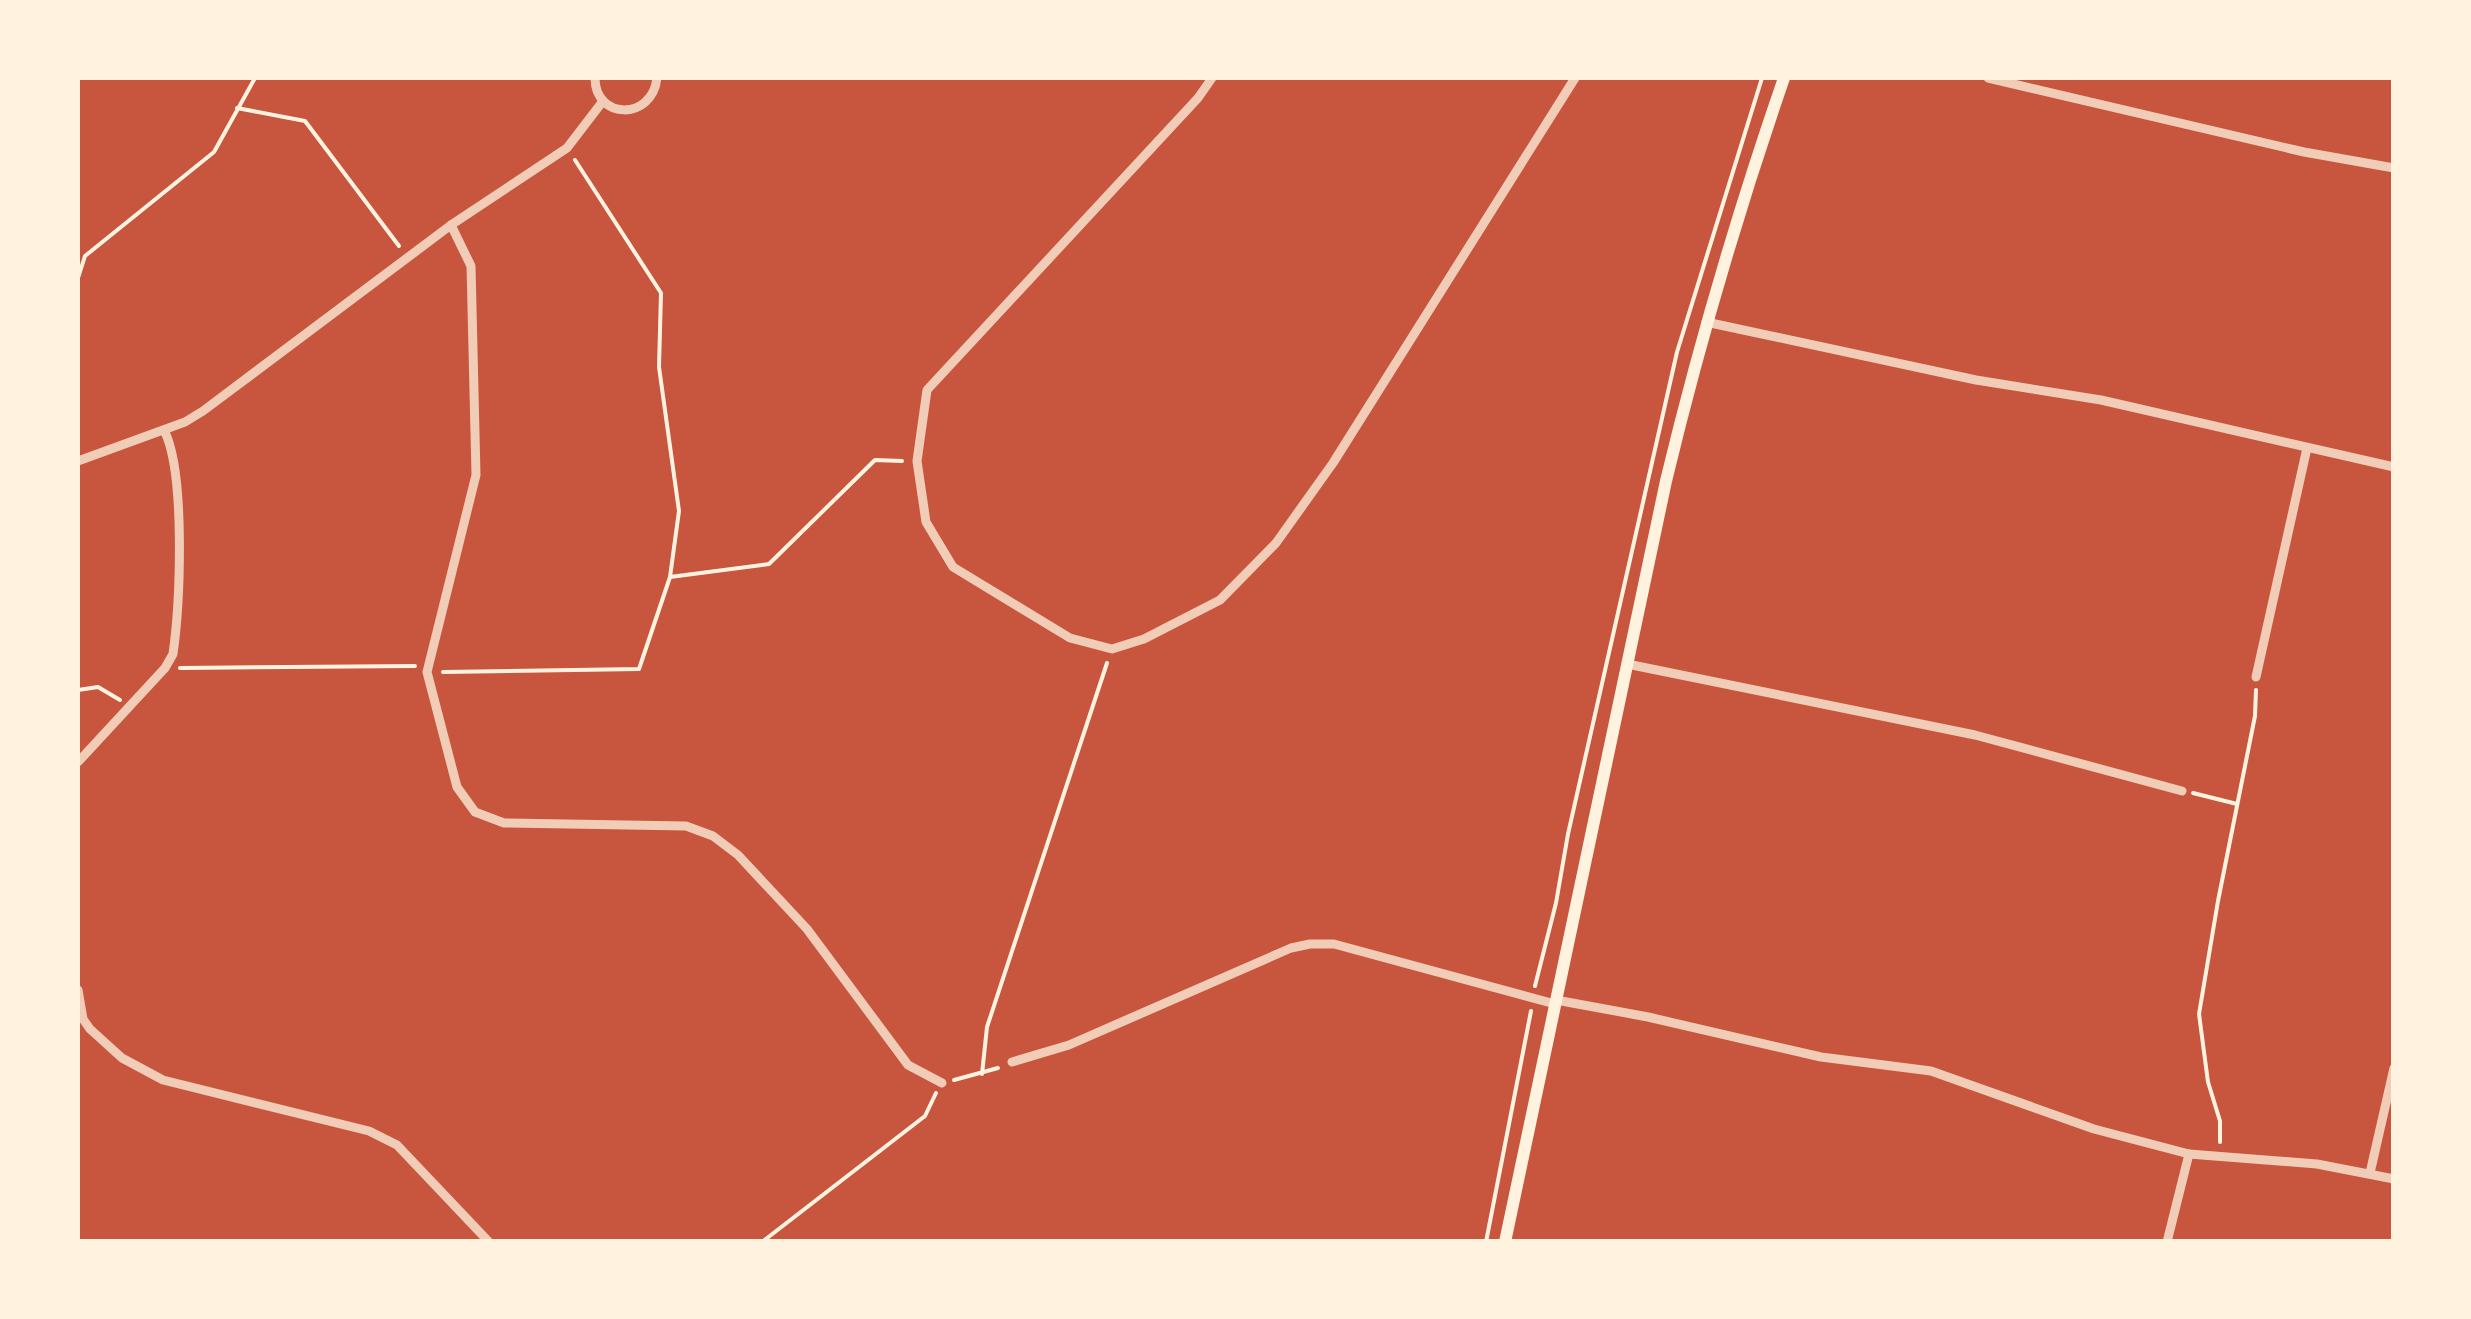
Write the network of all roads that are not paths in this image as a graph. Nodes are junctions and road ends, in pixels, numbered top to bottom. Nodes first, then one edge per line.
1 (595, 78) edge
2 (657, 78) edge
3 (1212, 78) edge
4 (1575, 78) edge
5 (1784, 78) edge
6 (1988, 78) edge
7 (603, 101) junction
8 (2394, 168) edge
9 (451, 225) junction
10 (1706, 322) junction
11 (164, 430) junction
12 (2306, 448) junction
13 (78, 461) edge
14 (2394, 468) edge
15 (1627, 664) junction
16 (2256, 676) road end
17 (78, 762) edge
18 (2182, 791) road end
19 (78, 990) edge
20 (1556, 1002) junction
21 (1012, 1062) road end
22 (2394, 1068) edge
23 (942, 1083) road end
24 (2189, 1154) junction
25 (2370, 1173) junction
26 (2394, 1179) edge
27 (488, 1242) edge
28 (1505, 1242) edge
29 (2166, 1242) edge

1 - 7 street
2 - 7 street
3 - 4 street
5 - 10 main road
6 - 8 street
7 - 9 street
9 - 11 street
9 - 23 street
10 - 12 street
10 - 15 main road
11 - 13 street
11 - 17 street
12 - 14 street
12 - 16 street
15 - 18 street
15 - 20 main road
19 - 27 street
20 - 21 street
20 - 24 street
20 - 28 main road
22 - 25 street
24 - 25 street
24 - 29 street
25 - 26 street

